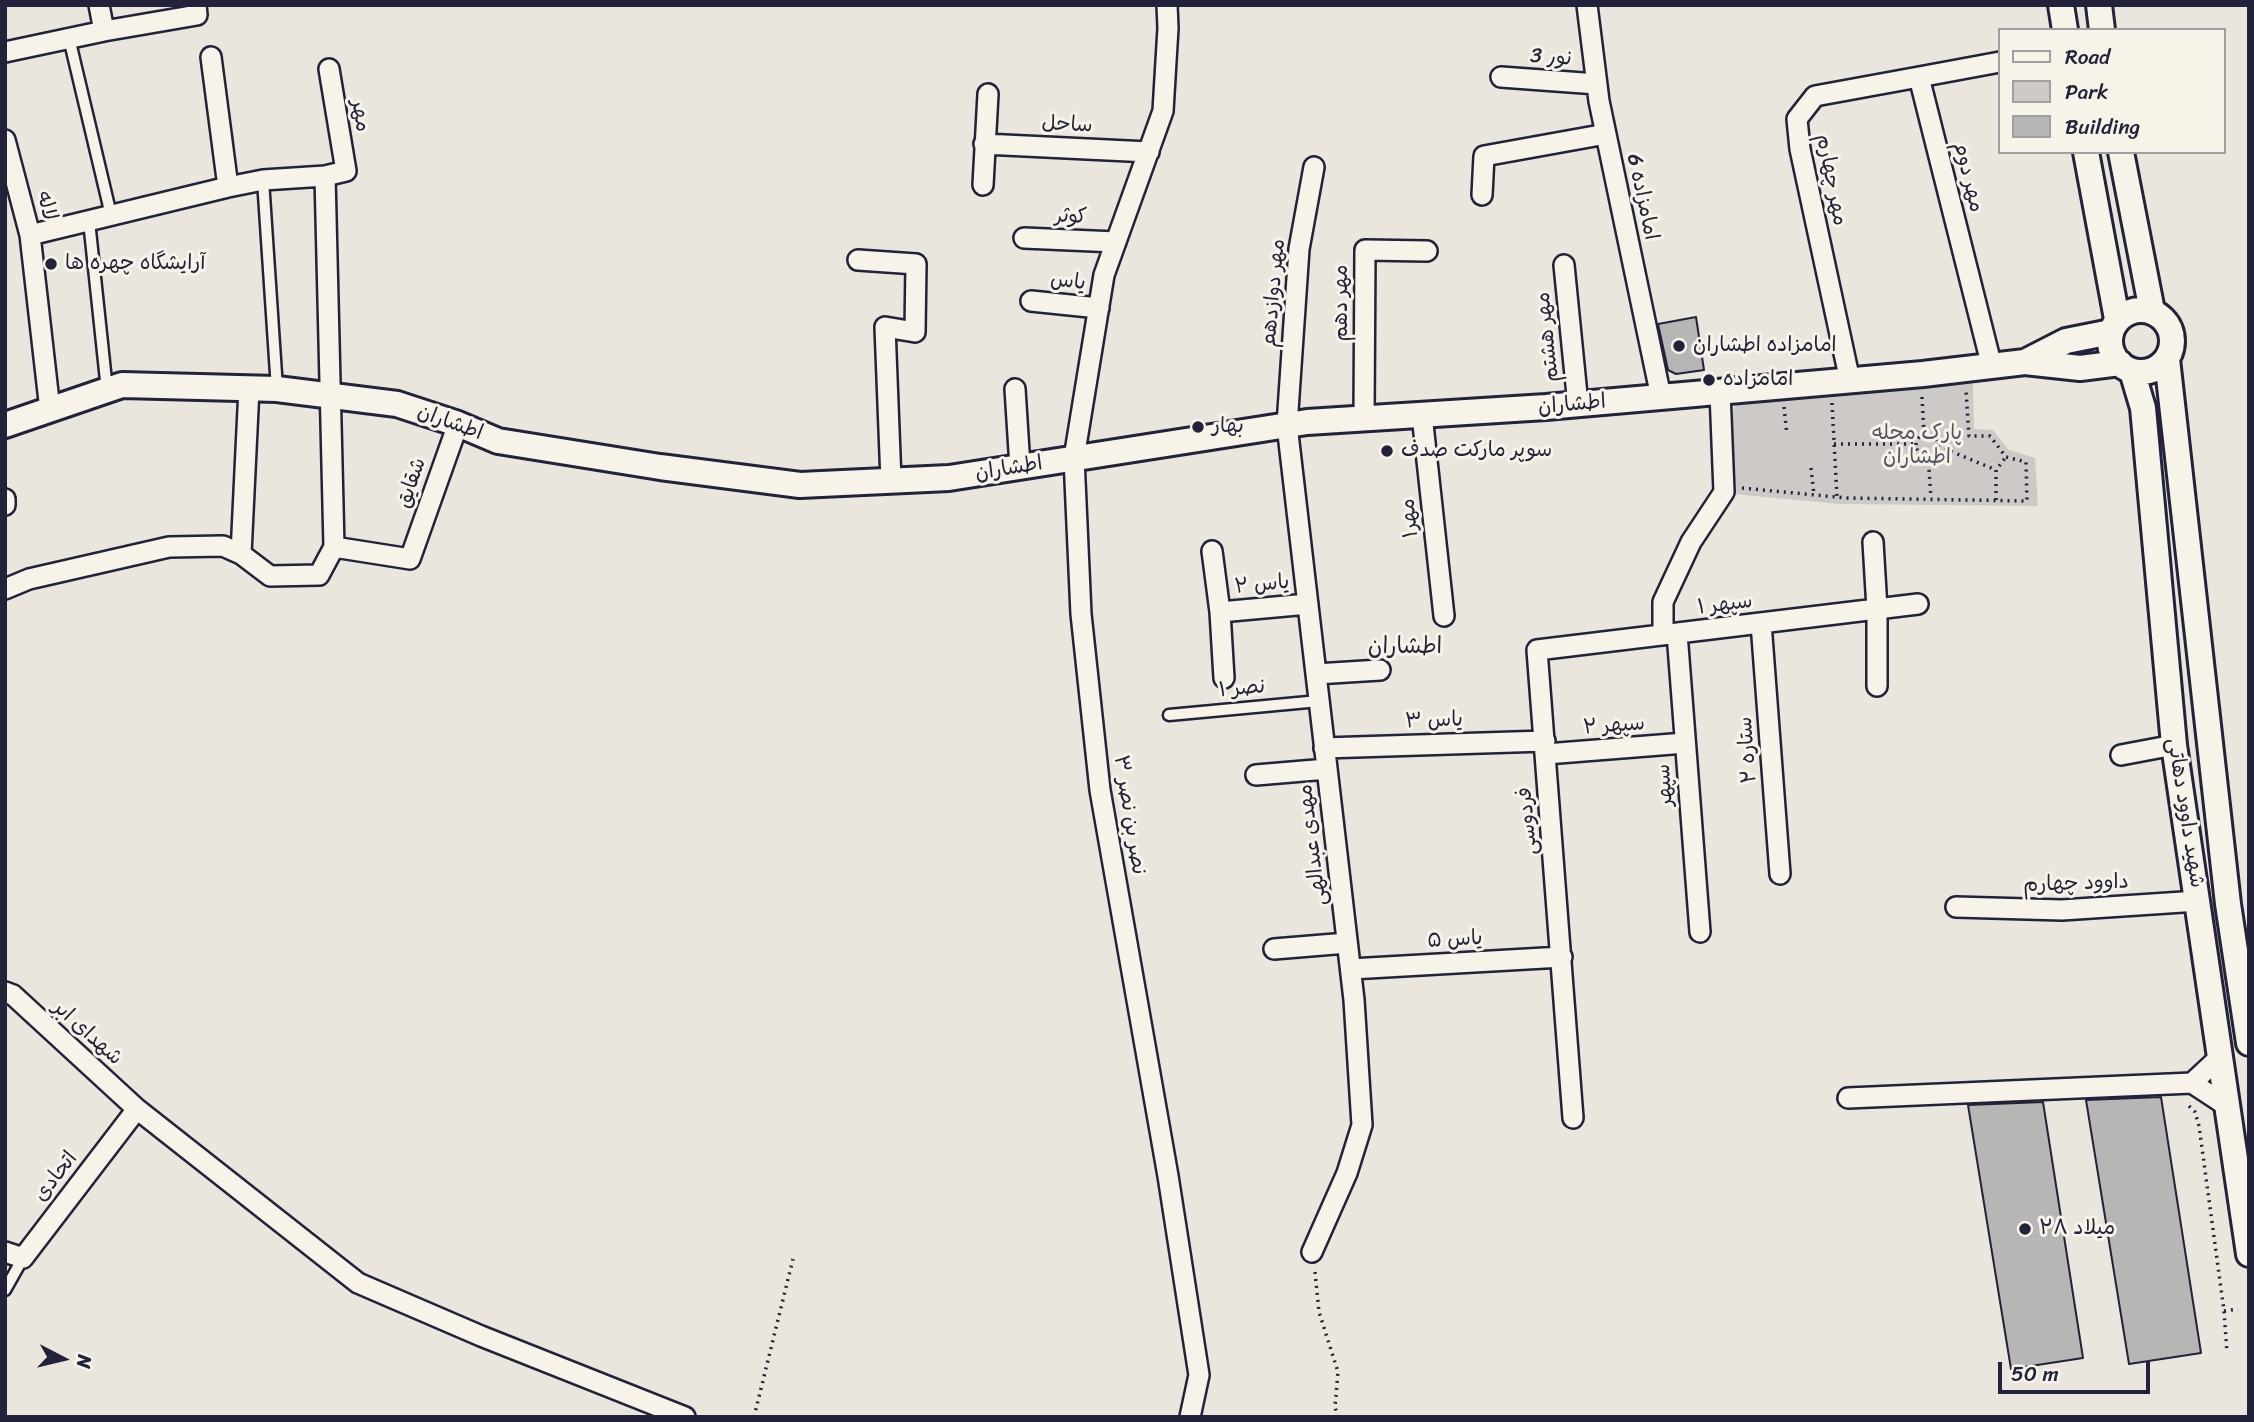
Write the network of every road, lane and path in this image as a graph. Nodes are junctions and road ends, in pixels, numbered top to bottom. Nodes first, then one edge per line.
1 (99, 5) edge
2 (1167, 5) edge
3 (1587, 5) edge
4 (2061, 5) edge
5 (2099, 5) edge
6 (196, 10) edge
7 (2065, 28) edge
8 (2102, 28) edge
9 (104, 31) junction
10 (69, 38) junction
11 (5, 51) edge
12 (211, 57) dead end
13 (1998, 62) edge
14 (329, 69) dead end
15 (1501, 77) dead end
16 (1919, 78) junction
17 (1597, 84) junction
18 (988, 94) dead end
19 (1606, 134) junction
20 (5, 140) edge
21 (984, 144) junction
22 (1149, 152) junction
23 (2086, 154) edge
24 (2121, 154) edge
25 (1314, 167) dead end
26 (326, 176) junction
27 (263, 180) junction
28 (983, 185) dead end
29 (228, 187) junction
30 (1482, 195) dead end
31 (111, 215) junction
32 (89, 220) junction
33 (30, 235) junction
34 (1024, 237) dead end
35 (1116, 243) junction
36 (1427, 251) dead end
37 (858, 260) dead end
38 (1563, 265) dead end
39 (1031, 301) dead end
40 (1099, 308) junction
41 (2152, 311) junction
42 (2114, 326) junction
43 (2167, 359) junction
44 (2025, 362) junction
45 (1992, 367) junction
46 (2126, 367) junction
47 (1850, 380) junction
48 (249, 388) junction
49 (278, 389) junction
50 (1015, 389) dead end
51 (107, 390) junction
52 (1720, 392) junction
53 (1955, 392) dead end
54 (1933, 394) dead end
55 (1922, 395) junction
56 (330, 396) junction
57 (1915, 396) dead end
58 (1661, 397) junction
59 (1820, 404) dead end
60 (1578, 405) junction
61 (1784, 407) junction
62 (1796, 407) dead end
63 (1774, 408) dead end
64 (50, 410) junction
65 (1422, 415) junction
66 (1364, 418) junction
67 (458, 424) junction
68 (5, 425) edge
69 (1287, 425) junction
70 (1924, 433) junction
71 (1787, 435) dead end
72 (1834, 444) junction
73 (1915, 444) junction
74 (1938, 446) junction
75 (1927, 456) junction
76 (2006, 457) junction
77 (1074, 458) junction
78 (1020, 467) junction
79 (1811, 468) dead end
80 (1996, 470) junction
81 (891, 481) junction
82 (1738, 488) dead end
83 (1814, 495) junction
84 (1837, 497) junction
85 (1931, 498) junction
86 (5, 499) edge
87 (1996, 500) junction
88 (5, 505) edge
89 (1873, 542) dead end
90 (334, 547) junction
91 (1212, 551) dead end
92 (241, 554) junction
93 (5, 589) edge
94 (1308, 604) junction
95 (1918, 604) dead end
96 (1877, 609) junction
97 (1220, 612) junction
98 (1444, 616) dead end
99 (1761, 623) junction
100 (1670, 634) junction
101 (1537, 650) joint
102 (1380, 670) dead end
103 (1316, 674) junction
104 (1224, 678) dead end
105 (1877, 686) dead end
106 (1319, 701) junction
107 (1169, 715) dead end
108 (1685, 743) junction
109 (2174, 745) junction
110 (1545, 747) junction
111 (1324, 748) junction
112 (2121, 755) dead end
113 (1327, 769) junction
114 (1256, 775) dead end
115 (1780, 874) dead end
116 (2198, 901) junction
117 (1956, 907) dead end
118 (1700, 932) dead end
119 (1348, 943) junction
120 (1274, 949) dead end
121 (1562, 957) junction
122 (1350, 968) junction
123 (5, 992) edge
124 (2249, 1043) edge
125 (2220, 1057) junction
126 (2192, 1083) junction
127 (1848, 1098) dead end
128 (2185, 1102) dead end
129 (2227, 1106) junction
130 (137, 1109) junction
131 (1573, 1118) dead end
132 (1312, 1252) joint
133 (14, 1254) edge
134 (2249, 1254) edge
135 (793, 1259) dead end
136 (5, 1290) edge
137 (2238, 1309) dead end
138 (2224, 1311) junction
139 (2227, 1353) dead end
140 (685, 1417) edge
141 (754, 1417) edge
142 (1189, 1417) edge
143 (1338, 1417) edge

1 - 9 street
2 - 22 street
3 - 17 street, امامزاده 6
4 - 7 street
5 - 8 street
6 - 9 street
9 - 10 street
10 - 11 street
10 - 31 lane
12 - 29 street
13 - 16 street
14 - 26 street, مهر
15 - 17 street, نور 3
16 - 45 street, مهر دوم
16 - 47 street, مهر چهارم
17 - 19 street, امامزاده 6
18 - 21 street
19 - 30 street
19 - 58 street, امامزاده 6
20 - 33 street, لاله
21 - 22 street, ساحل
21 - 28 street
22 - 35 street
23 - 42 street
24 - 41 street
25 - 69 street, مهر دوازدهم
26 - 27 street
26 - 56 street
27 - 29 street
27 - 49 lane
29 - 31 street
31 - 32 street
32 - 33 street
32 - 51 lane
33 - 64 street, لاله
34 - 35 street, کوثر
35 - 40 street
36 - 66 street, مهر دهم
37 - 81 street
38 - 60 street, مهر هشتم
39 - 40 street, یاس
40 - 77 street
41 - 42 street
41 - 43 street
42 - 44 street, اطشاران
42 - 46 street
43 - 46 street
43 - 124 street, شهید داوود دهاتی
44 - 45 street, اطشاران
44 - 46 street, اطشاران
45 - 47 street, اطشاران
46 - 109 street, شهید داوود دهاتی
47 - 52 street, اطشاران
48 - 49 street, اطشاران
48 - 51 street, اطشاران
48 - 92 street
49 - 56 street, اطشاران
50 - 78 street
51 - 64 street, اطشاران
52 - 58 street, اطشاران
52 - 100 street, سپهر
53 - 76 path
54 - 55 path
55 - 57 path
55 - 70 path
56 - 67 street, اطشاران
56 - 90 street
58 - 60 street, اطشاران
59 - 72 path
60 - 65 street, اطشاران
61 - 62 path
61 - 63 path
61 - 71 path
64 - 68 street, اطشاران
65 - 66 street, اطشاران
65 - 98 street, مهر۱
66 - 69 street, اطشاران
67 - 81 street, اطشاران
67 - 90 street, شقایق
69 - 77 street, اطشاران
69 - 94 street, مهدی عبدالهی
70 - 73 path
70 - 74 path
72 - 73 path
72 - 84 path
73 - 75 path
74 - 75 path
74 - 80 path
75 - 85 path
76 - 80 path
76 - 87 path
77 - 78 street, اطشاران
77 - 142 street, نصر بن نصر ۳
78 - 81 street, اطشاران
79 - 83 path
80 - 87 path
82 - 83 path
83 - 84 path
84 - 85 path
85 - 87 path
86 - 88 street
89 - 96 street
90 - 92 street
91 - 97 street, یاس ۲
92 - 93 street
94 - 97 street, یاس ۲
94 - 103 street, مهدی عبدالهی
95 - 96 street, سپهر ۱
96 - 99 street, سپهر ۱
96 - 105 street
97 - 104 street, یاس ۲
99 - 100 street, سپهر ۱
99 - 115 street, ستاره ۲
100 - 101 street, سپهر ۱
100 - 108 street, سپهر
101 - 110 street, فردوسی
102 - 103 street
103 - 106 street, مهدی عبدالهی
106 - 107 lane, نصر ۱
106 - 111 street, مهدی عبدالهی
108 - 110 street, سپهر ۲
108 - 118 street, سپهر
109 - 112 street
109 - 116 street, شهید داوود دهاتی
110 - 111 street, یاس ۳
110 - 121 street, فردوسی
111 - 113 street, مهدی عبدالهی
113 - 114 street
113 - 119 street, مهدی عبدالهی
116 - 117 street, داوود چهارم
116 - 125 street, شهید داوود دهاتی
119 - 120 street
119 - 122 street, مهدی عبدالهی
121 - 122 street, یاس ۵
121 - 131 street, فردوسی
122 - 132 street, مهدی عبدالهی
123 - 130 street, شهدای ابر
125 - 126 street
125 - 129 street, شهید داوود دهاتی
126 - 127 street
126 - 129 street
128 - 138 path
129 - 134 street, شهید داوود دهاتی
130 - 133 street, اتحادی
130 - 140 street, شهدای ابر
132 - 143 path
133 - 136 lane
135 - 141 path
137 - 138 path
138 - 139 path

